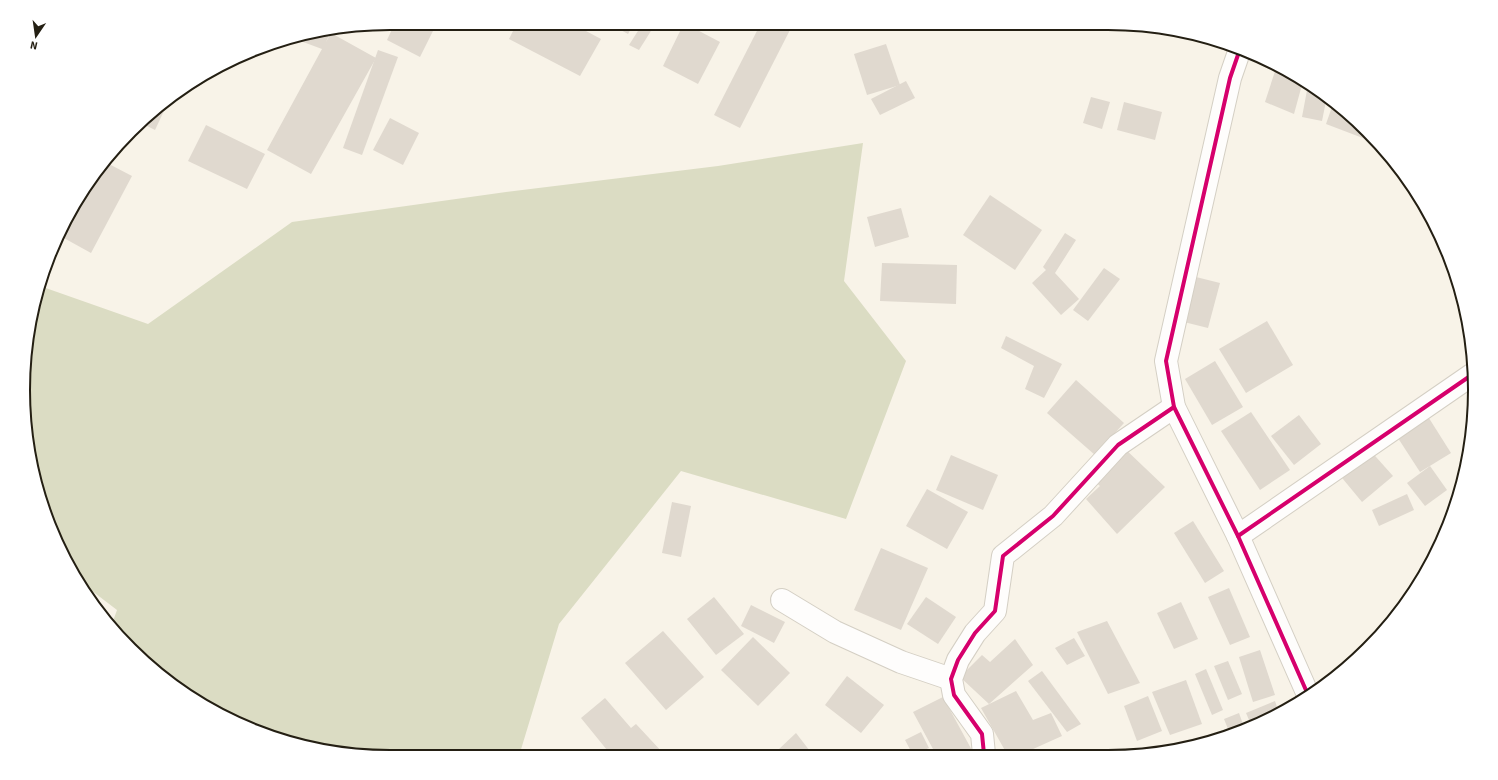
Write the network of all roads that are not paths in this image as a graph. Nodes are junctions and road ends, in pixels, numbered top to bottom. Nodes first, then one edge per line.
1 (1238, 54) edge
2 (1467, 378) edge
3 (1174, 407) junction
4 (1238, 536) junction
5 (782, 600) dead end
6 (951, 679) junction
7 (1306, 690) edge
8 (984, 750) edge

1 - 3 street
2 - 4 street
3 - 4 street
3 - 6 street
4 - 7 street
5 - 6 street
6 - 8 street

